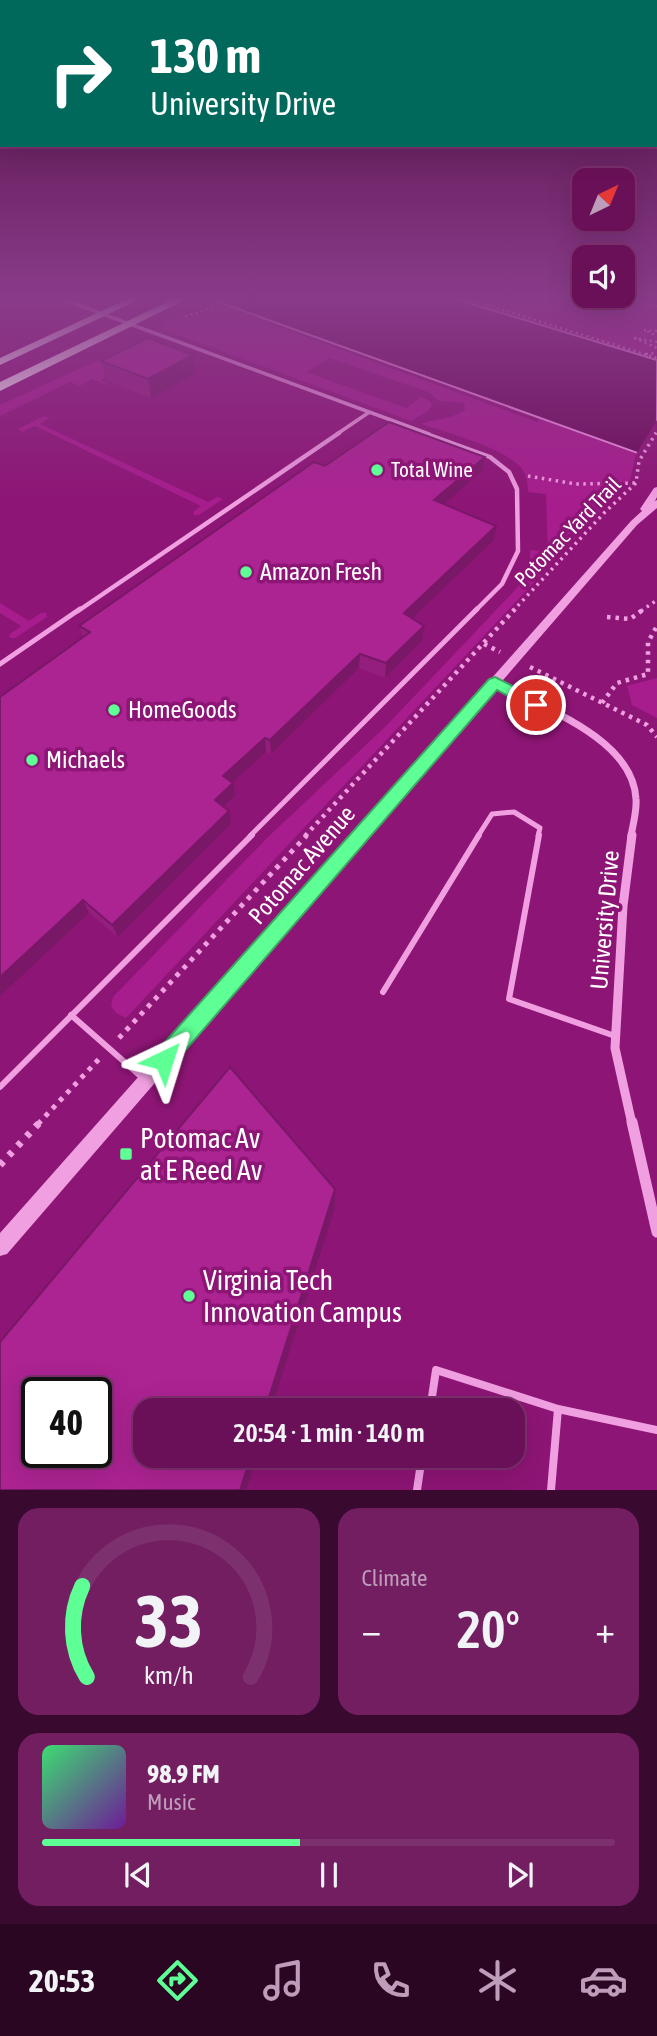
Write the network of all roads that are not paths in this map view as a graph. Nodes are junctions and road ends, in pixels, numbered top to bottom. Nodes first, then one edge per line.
1 (46, 365) edge
2 (235, 365) edge
3 (0, 387) edge
4 (368, 413) junction
5 (657, 490) edge
6 (657, 503) edge
7 (642, 515) junction
8 (0, 664) edge
9 (495, 683) junction
10 (383, 992) dead end
11 (71, 1015) junction
12 (615, 1036) junction
13 (145, 1081) junction
14 (0, 1087) edge
15 (657, 1233) edge
16 (0, 1247) edge
17 (431, 1398) edge
18 (524, 1398) edge
19 (525, 1398) edge
20 (558, 1409) junction
21 (657, 1430) edge
22 (420, 1468) edge
23 (417, 1490) edge
24 (551, 1490) edge

1 - 3 highway
2 - 4 lane
4 - 8 lane
4 - 11 lane
5 - 7 street, Potomac Avenue
6 - 7 street, Potomac Avenue
7 - 9 street, Potomac Avenue
9 - 12 street, University Drive
9 - 13 street, Potomac Avenue
10 - 12 lane
11 - 13 lane
11 - 14 lane
12 - 15 street, University Drive
13 - 16 street, Potomac Avenue
17 - 18 lane
19 - 20 lane
20 - 21 lane
20 - 24 lane
22 - 23 lane

